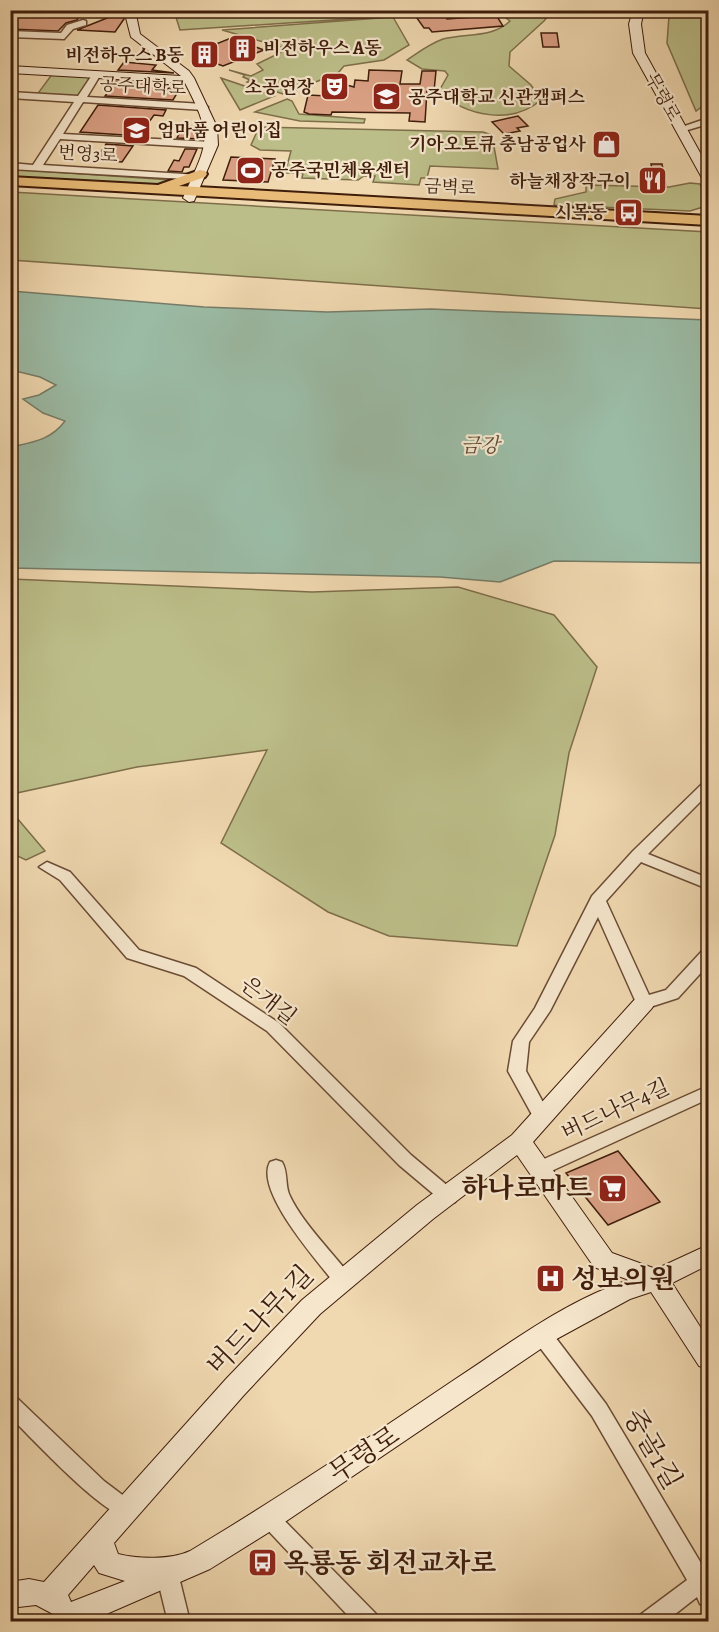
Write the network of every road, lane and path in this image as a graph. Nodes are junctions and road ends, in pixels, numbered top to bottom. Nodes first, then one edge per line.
1 (129, 10) edge
2 (654, 10) edge
3 (639, 12) edge
4 (83, 23) dead end
5 (10, 34) edge
6 (10, 69) edge
7 (97, 74) junction
8 (190, 80) junction
9 (10, 95) edge
10 (81, 100) junction
11 (203, 107) junction
12 (708, 121) edge
13 (681, 129) junction
14 (57, 136) junction
15 (212, 145) junction
16 (10, 166) edge
17 (36, 168) junction
18 (708, 178) edge
19 (10, 181) edge
20 (194, 184) junction
21 (10, 187) edge
22 (708, 208) edge
23 (674, 221) junction
24 (708, 221) edge
25 (708, 226) edge
26 (708, 232) edge
27 (708, 786) edge
28 (638, 855) junction
29 (47, 867) dead end
30 (708, 884) edge
31 (598, 900) junction
32 (708, 955) edge
33 (644, 1003) junction
34 (708, 1092) edge
35 (542, 1117) junction
36 (520, 1141) junction
37 (276, 1167) dead end
38 (541, 1168) junction
39 (449, 1197) junction
40 (708, 1254) edge
41 (342, 1279) junction
42 (657, 1280) junction
43 (542, 1335) junction
44 (708, 1359) edge
45 (10, 1404) edge
46 (126, 1509) junction
47 (269, 1518) junction
48 (100, 1538) junction
49 (177, 1573) junction
50 (704, 1590) edge
51 (10, 1595) edge
52 (60, 1611) edge
53 (179, 1622) edge
54 (369, 1622) edge
55 (648, 1622) edge

1 - 8 street, 공주대학로
2 - 3 street
3 - 13 street, 무령로
4 - 5 street
6 - 7 street, 공주대학로
7 - 8 street, 공주대학로
7 - 10 street, 공주대학로
8 - 11 street, 공주대학로
9 - 10 street, 공주대학로
10 - 11 street, 공주대학로
10 - 14 street, 공주대학로
11 - 15 street, 공주대학로
12 - 13 street
13 - 18 street, 무령로
14 - 15 street
14 - 17 street, 공주대학로
15 - 20 street
16 - 17 street, 번영3로
17 - 20 street, 번영3로
19 - 20 main road, 금벽로
20 - 21 main road, 금벽로
20 - 23 main road, 금벽로
20 - 23 main road, 금벽로
22 - 23 main road
23 - 24 main road, 금벽로
23 - 25 main road, 금벽로
23 - 26 main road
27 - 28 street
28 - 30 street
28 - 31 street
29 - 39 street, 은개길
31 - 33 street
31 - 35 street
32 - 33 street
33 - 35 street, 버드나무1길
34 - 38 street, 버드나무4길
35 - 36 street, 버드나무1길
36 - 38 street
36 - 39 street, 버드나무1길
37 - 41 street
38 - 42 street
39 - 41 street, 버드나무1길
40 - 42 street, 무령로
41 - 46 street, 버드나무1길
42 - 43 street, 무령로
42 - 44 street
43 - 47 street, 무령로
43 - 50 street, 중골1길
45 - 46 street
46 - 48 street, 버드나무1길
47 - 49 street, 무령로
47 - 54 street
48 - 49 street
48 - 52 street, 버드나무1길
49 - 52 street, 무령로
49 - 53 street
50 - 55 street
51 - 52 street

